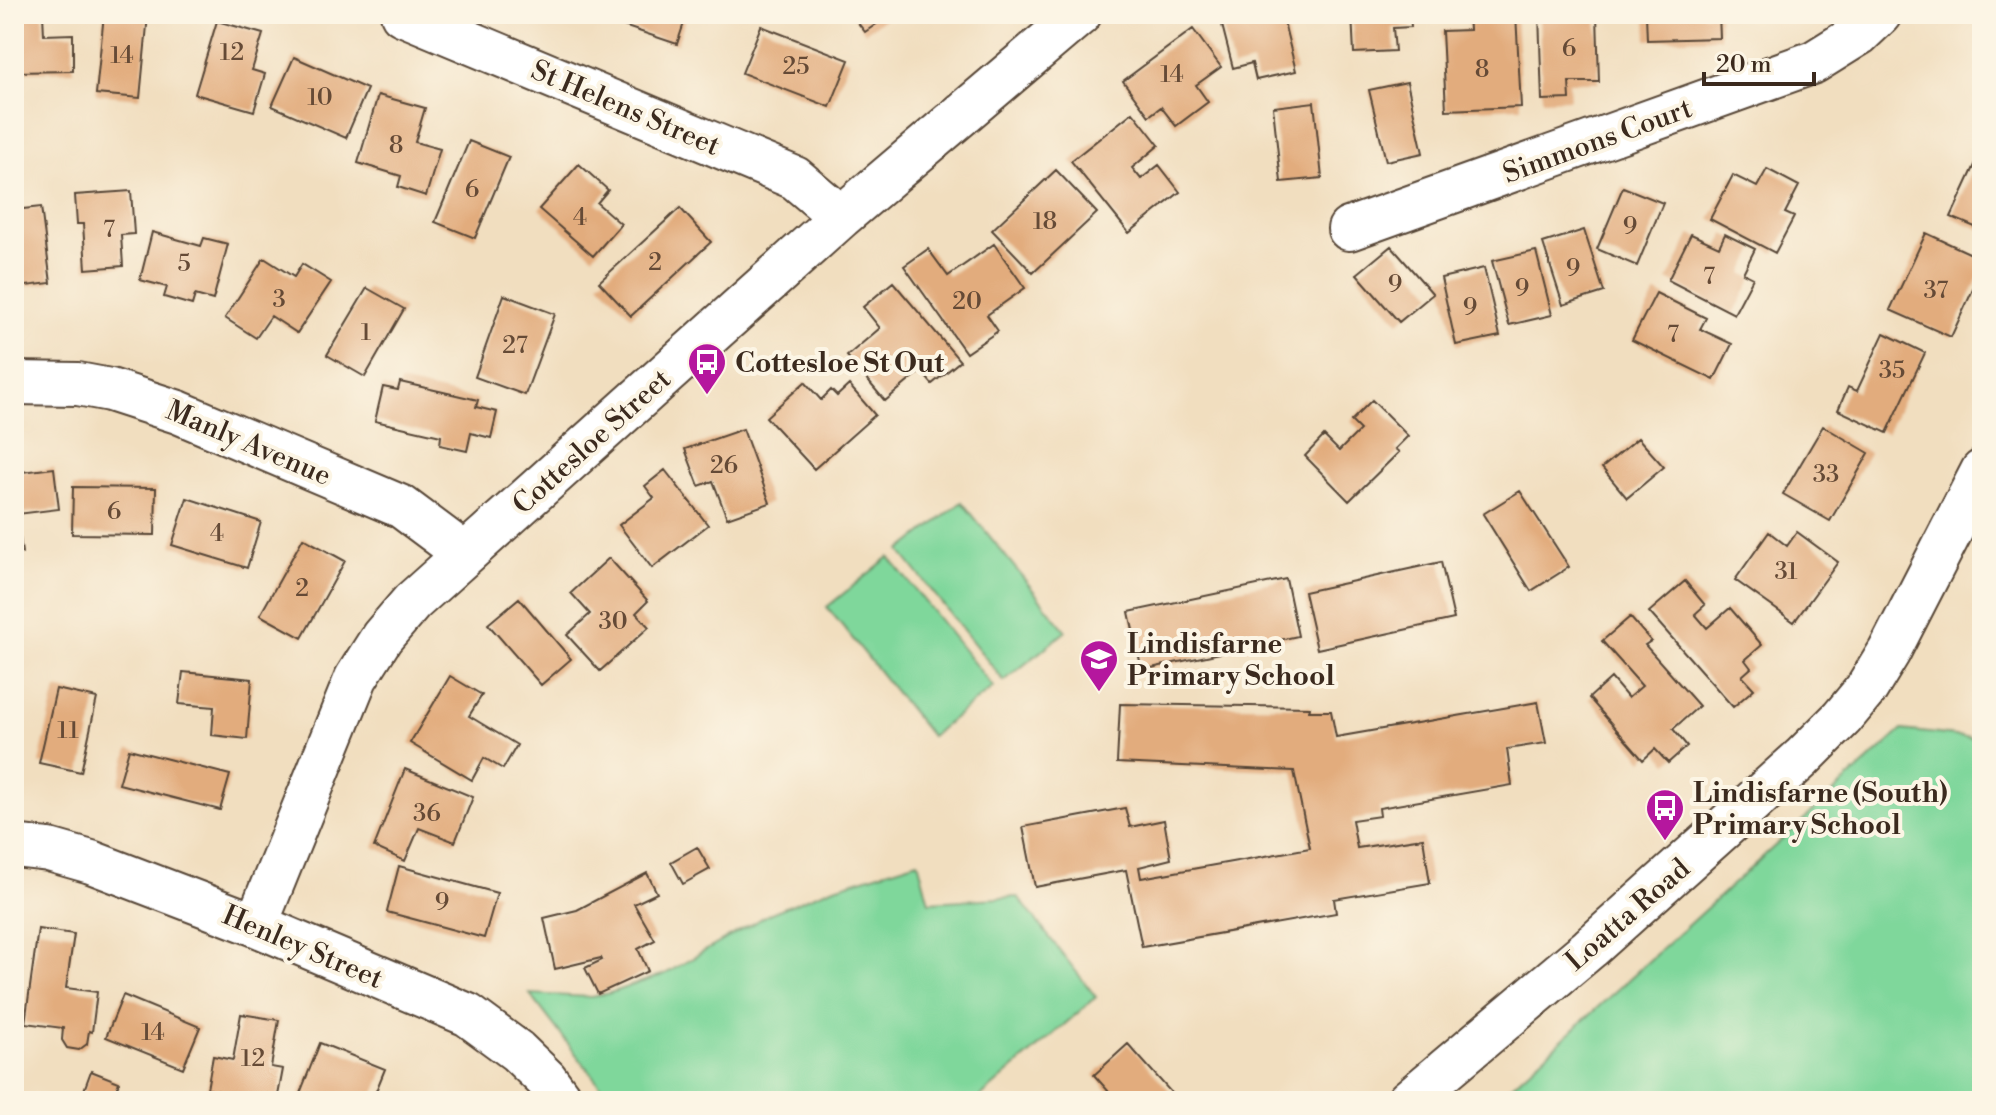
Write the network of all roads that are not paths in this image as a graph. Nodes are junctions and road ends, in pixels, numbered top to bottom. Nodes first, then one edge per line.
1 (402, 14) edge
2 (1080, 14) edge
3 (1880, 14) edge
4 (486, 29) edge
5 (841, 217) junction
6 (1349, 229) dead end
7 (14, 383) edge
8 (1982, 471) edge
9 (465, 554) junction
10 (14, 846) edge
11 (256, 925) junction
12 (562, 1101) edge
13 (1408, 1101) edge

1 - 4 street, St Helens Street
2 - 5 street, Cottesloe Street
3 - 6 street, Simmons Court
4 - 5 street, St Helens Street
5 - 9 street, Cottesloe Street
7 - 9 street, Manly Avenue
8 - 13 street, Loatta Road
9 - 11 street, Cottesloe Street
10 - 11 street, Henley Street
11 - 12 street, Henley Street

